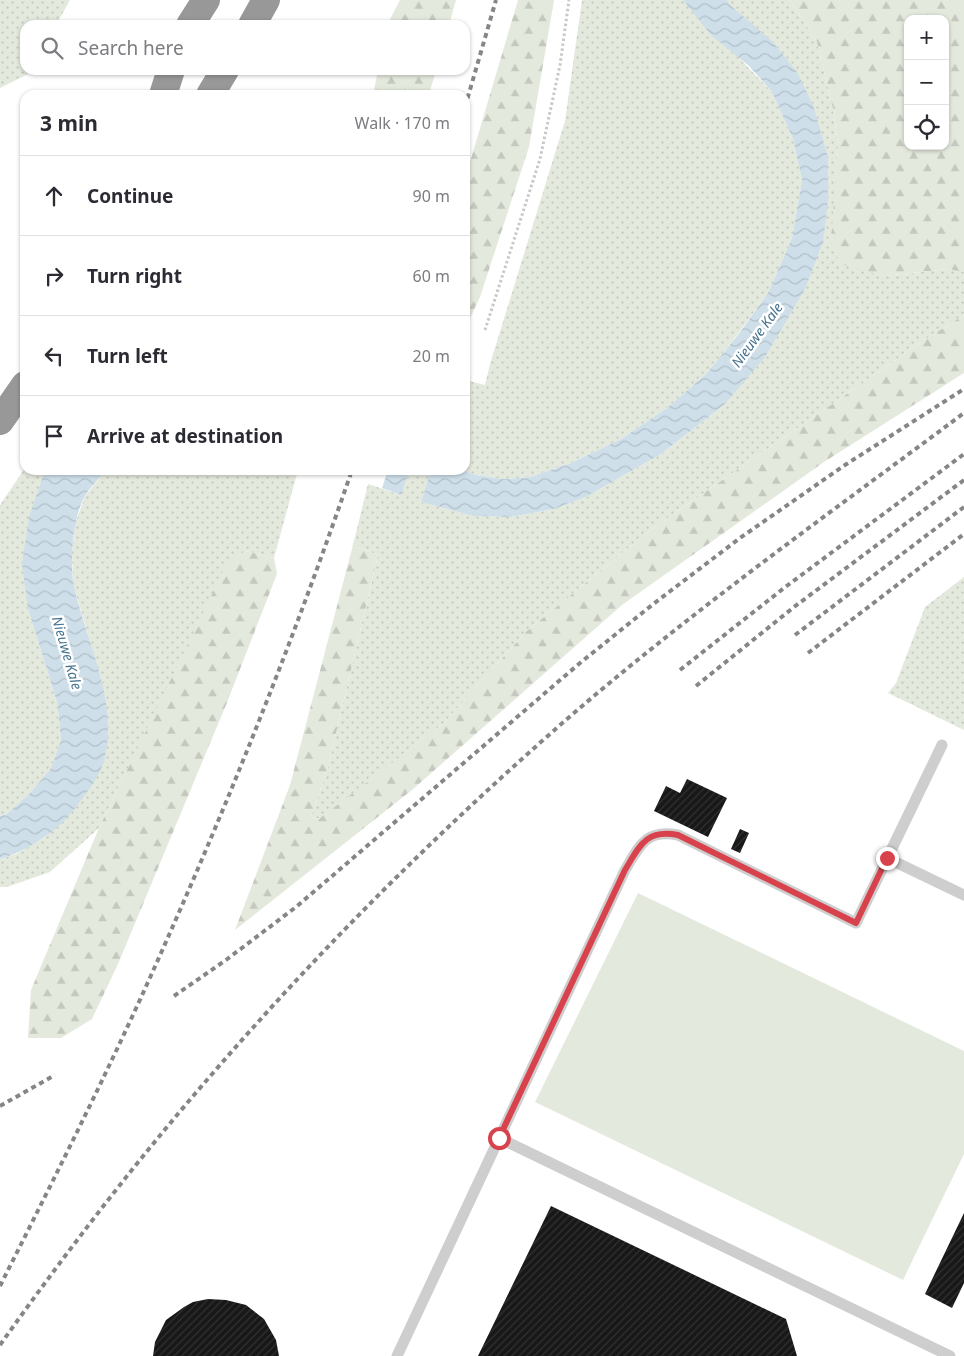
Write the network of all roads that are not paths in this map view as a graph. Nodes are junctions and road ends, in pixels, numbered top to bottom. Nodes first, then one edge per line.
1 (206, 0) edge
2 (266, 0) edge
3 (193, 20) edge
4 (255, 20) edge
5 (169, 75) edge
6 (222, 75) edge
7 (165, 90) edge
8 (213, 90) edge
9 (20, 392) edge
10 (0, 421) edge
11 (942, 745) dead end
12 (887, 858) junction
13 (964, 895) edge
14 (499, 1138) junction
15 (397, 1356) edge
16 (950, 1356) edge

1 - 3 highway
2 - 4 highway
5 - 7 highway
6 - 8 highway
9 - 10 highway
11 - 12 lane
12 - 13 lane
12 - 14 lane
14 - 15 lane
14 - 16 lane

